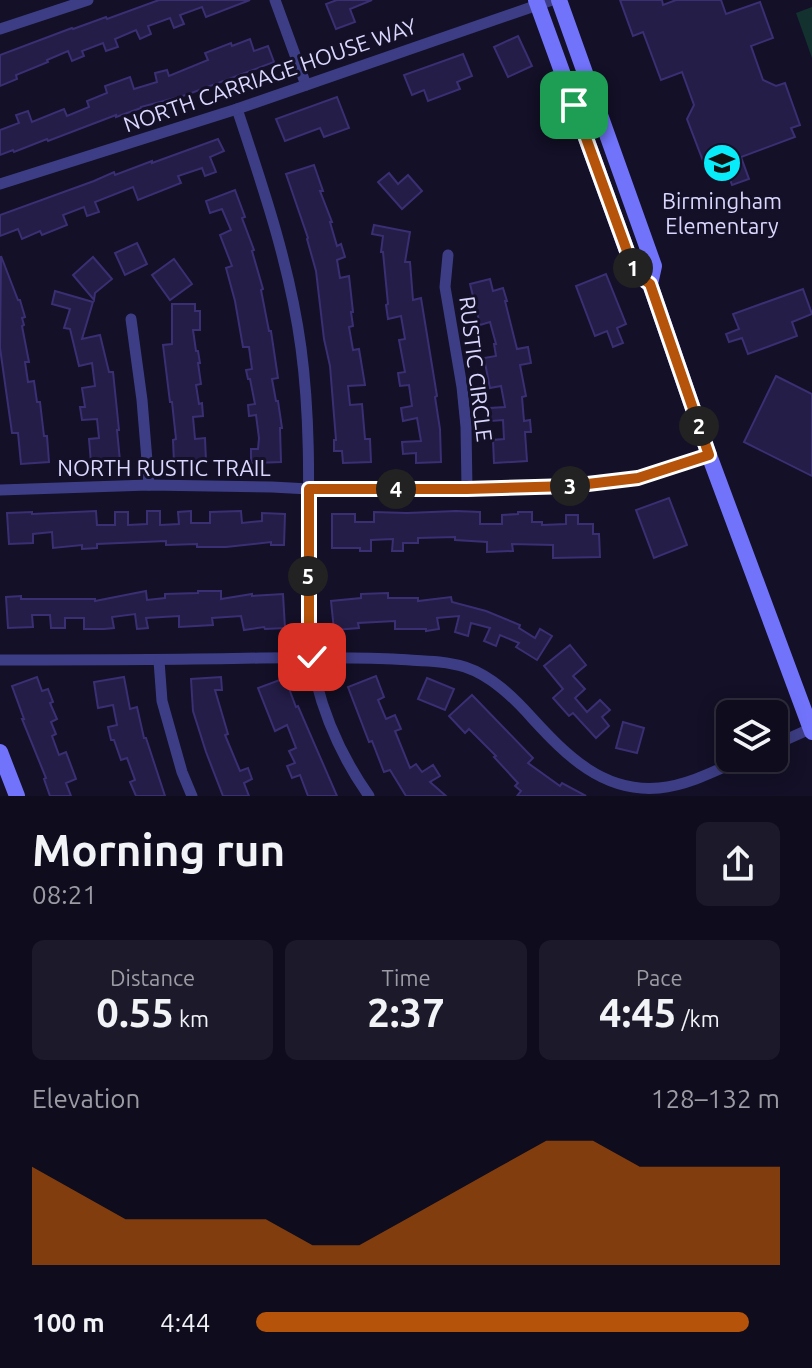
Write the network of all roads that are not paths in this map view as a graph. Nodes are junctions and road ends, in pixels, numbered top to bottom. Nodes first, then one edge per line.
1 (88, 0) edge
2 (275, 0) edge
3 (559, 0) edge
4 (542, 2) edge
5 (0, 29) edge
6 (306, 85) junction
7 (237, 109) junction
8 (0, 184) edge
9 (448, 255) dead end
10 (650, 284) junction
11 (131, 319) dead end
12 (709, 455) junction
13 (149, 485) junction
14 (309, 489) junction
15 (467, 489) junction
16 (0, 490) edge
17 (312, 657) junction
18 (0, 660) edge
19 (159, 661) junction
20 (812, 729) edge
21 (788, 739) edge
22 (0, 752) edge
23 (716, 770) edge
24 (17, 796) edge
25 (192, 796) edge
26 (369, 796) edge

1 - 5 street
2 - 6 street
3 - 10 main road
4 - 6 street, NORTH CARRIAGE HOUSE WAY
4 - 10 main road
6 - 7 street, NORTH CARRIAGE HOUSE WAY
7 - 8 street, NORTH CARRIAGE HOUSE WAY
7 - 14 street
9 - 15 street, RUSTIC CIRCLE
10 - 12 main road
11 - 13 street
12 - 15 street, NORTH RUSTIC TRAIL
12 - 20 main road
13 - 14 street, NORTH RUSTIC TRAIL
13 - 16 street, NORTH RUSTIC TRAIL
14 - 15 street, NORTH RUSTIC TRAIL
14 - 17 street
17 - 19 street
17 - 23 street
17 - 26 street
18 - 19 street
19 - 25 street
20 - 21 street
22 - 24 main road

